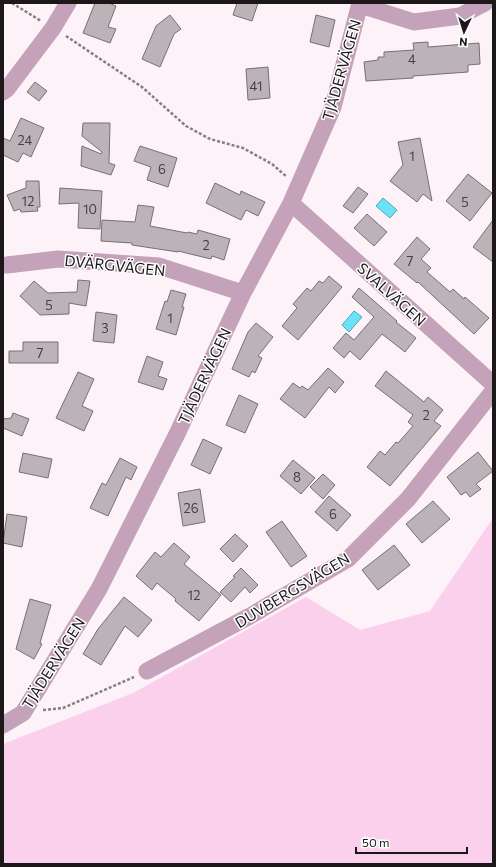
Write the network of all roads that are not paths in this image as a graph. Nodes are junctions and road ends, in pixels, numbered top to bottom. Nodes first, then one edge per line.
1 (68, 3) edge
2 (485, 3) edge
3 (360, 4) edge
4 (3, 92) edge
5 (291, 203) junction
6 (7, 265) dead end
7 (243, 294) junction
8 (493, 384) edge
9 (493, 391) edge
10 (147, 671) road end
11 (3, 725) edge

1 - 4 street
2 - 3 street
3 - 5 street, TJÄDERVÄGEN
5 - 7 street, TJÄDERVÄGEN
5 - 8 street, SVALVÄGEN
6 - 7 street, DVÄRGVÄGEN
7 - 11 street, TJÄDERVÄGEN
9 - 10 street, DUVBERGSVÄGEN

